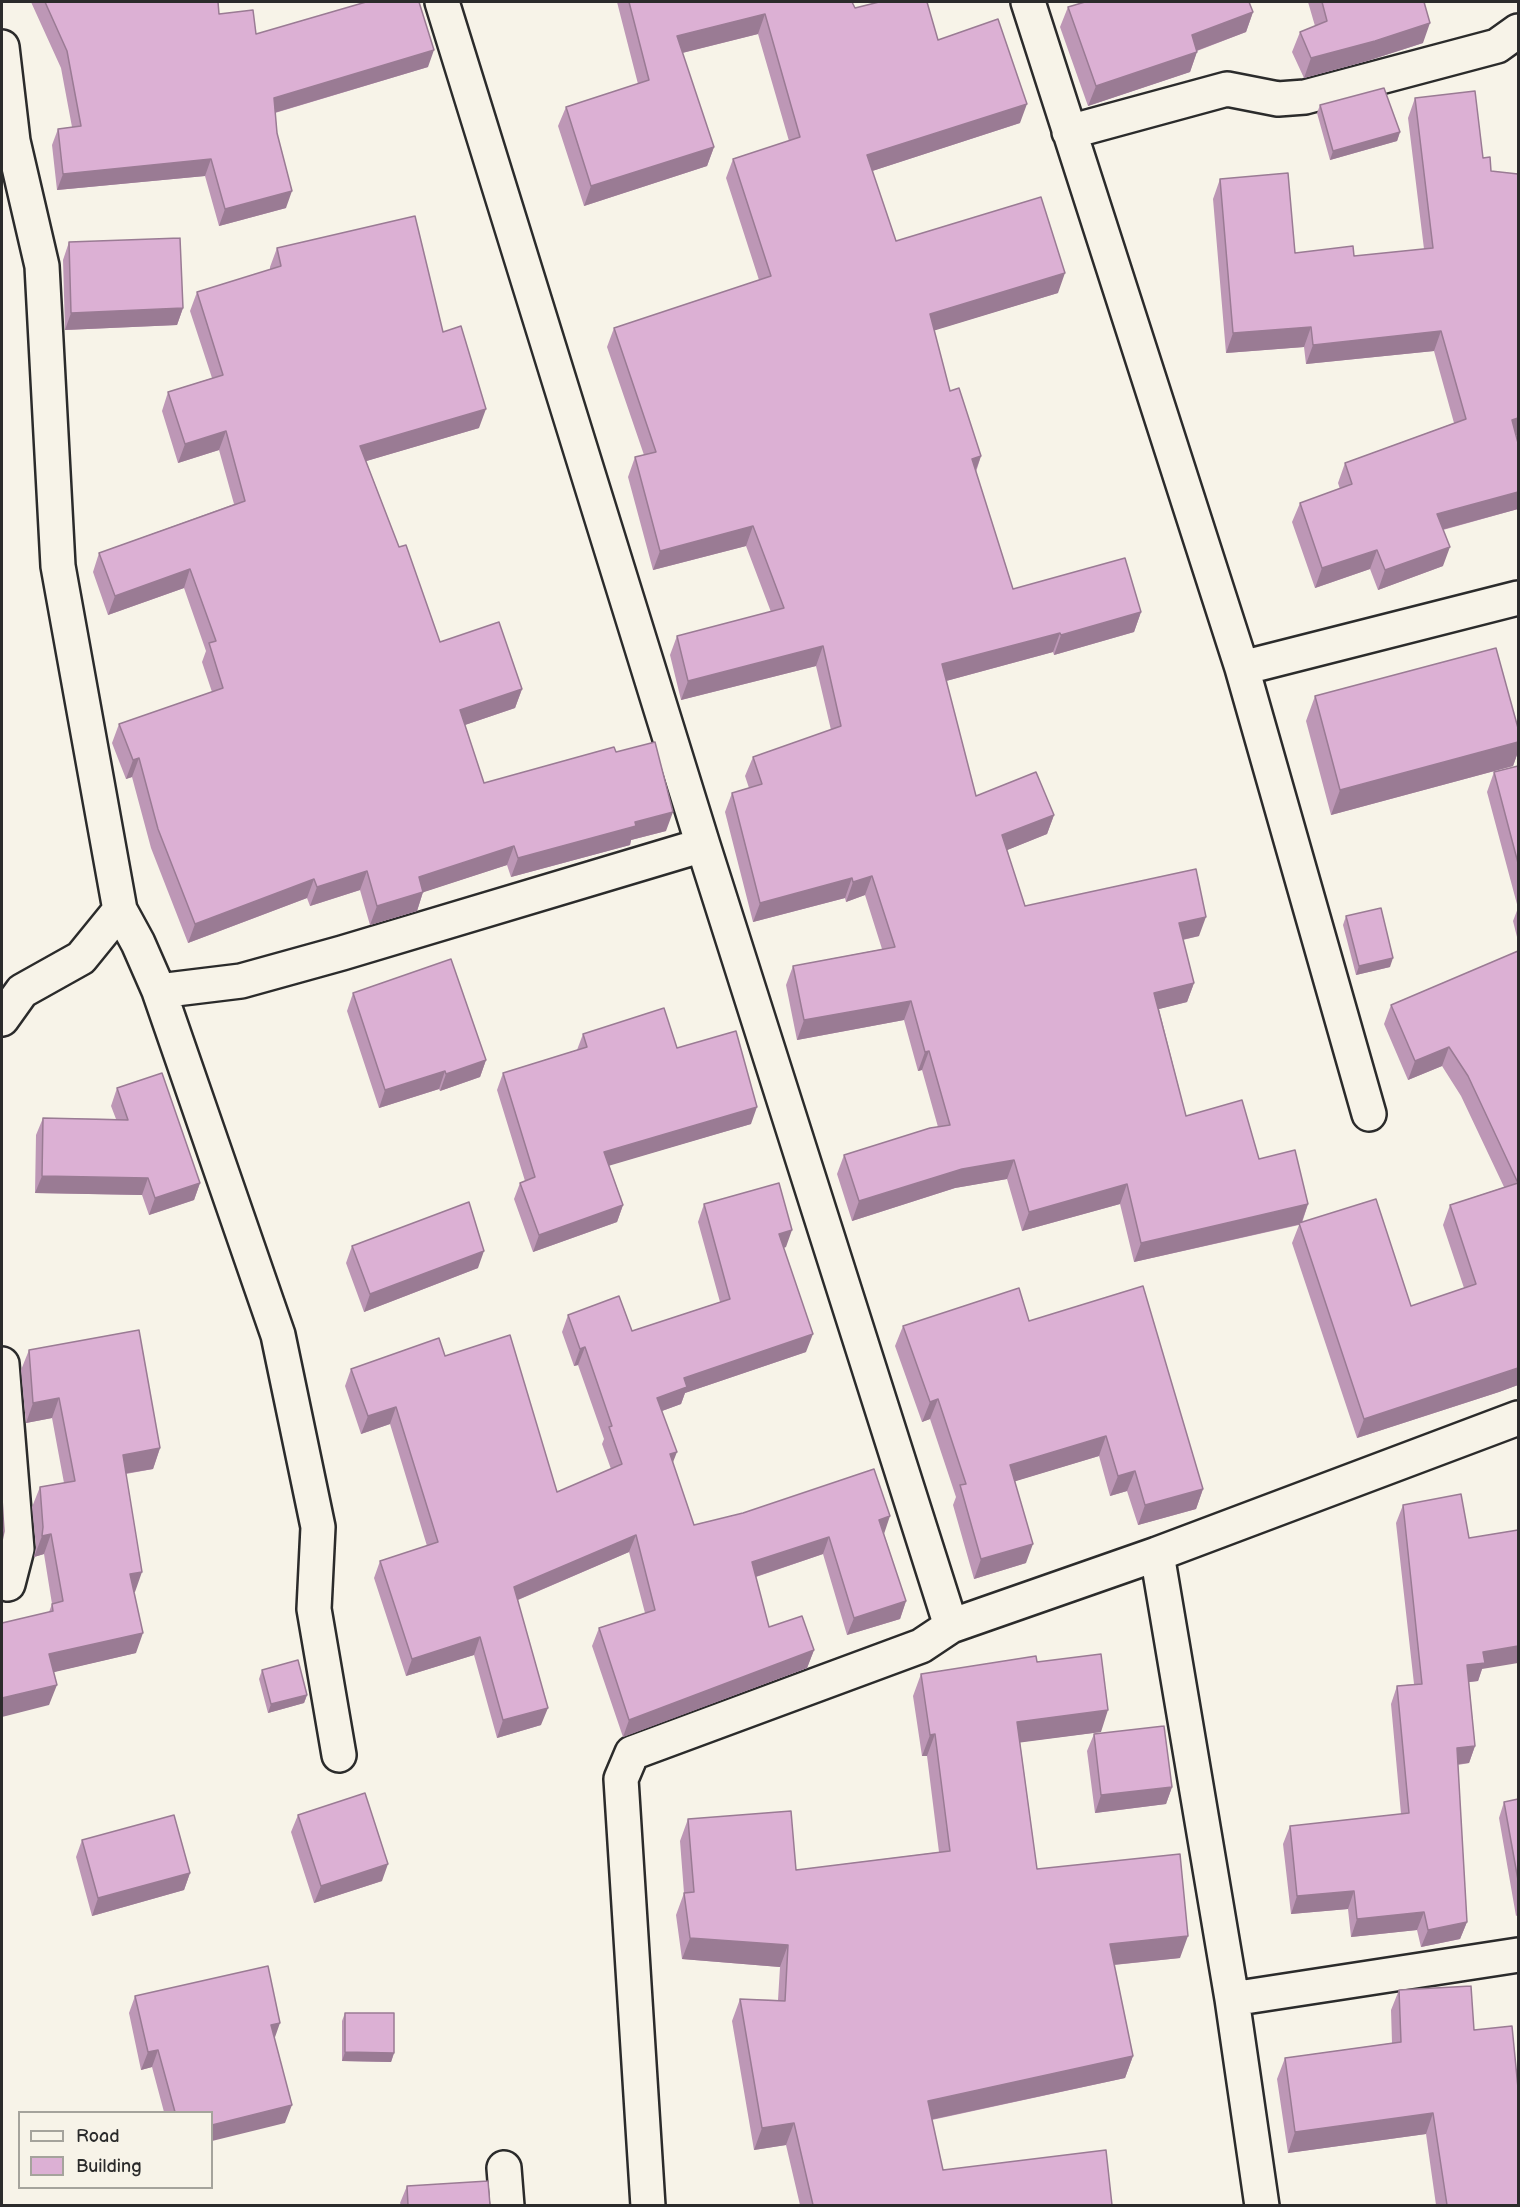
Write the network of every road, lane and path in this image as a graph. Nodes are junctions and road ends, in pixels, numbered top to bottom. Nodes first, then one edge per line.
1 (442, 2) edge
2 (1028, 2) edge
3 (1518, 31) edge
4 (2, 47) edge
5 (1069, 132) junction
6 (1518, 598) edge
7 (1242, 668) junction
8 (703, 845) junction
9 (120, 910) junction
10 (159, 991) junction
11 (2, 1019) edge
12 (1369, 1114) dead end
13 (2, 1364) edge
14 (1518, 1418) edge
15 (1157, 1554) junction
16 (8, 1584) dead end
17 (951, 1626) junction
18 (339, 1755) dead end
19 (1518, 1955) edge
20 (1233, 1999) junction
21 (504, 2168) dead end
22 (507, 2205) edge
23 (647, 2205) edge
24 (1262, 2205) edge

1 - 8 street
2 - 5 street
3 - 5 street
4 - 9 street
5 - 7 street
6 - 7 street
7 - 12 street
8 - 10 street
8 - 17 street
9 - 10 street
9 - 11 street
10 - 18 street
13 - 16 street
14 - 15 street
15 - 17 street
15 - 20 street
17 - 23 street
19 - 20 street
20 - 24 street
21 - 22 street

